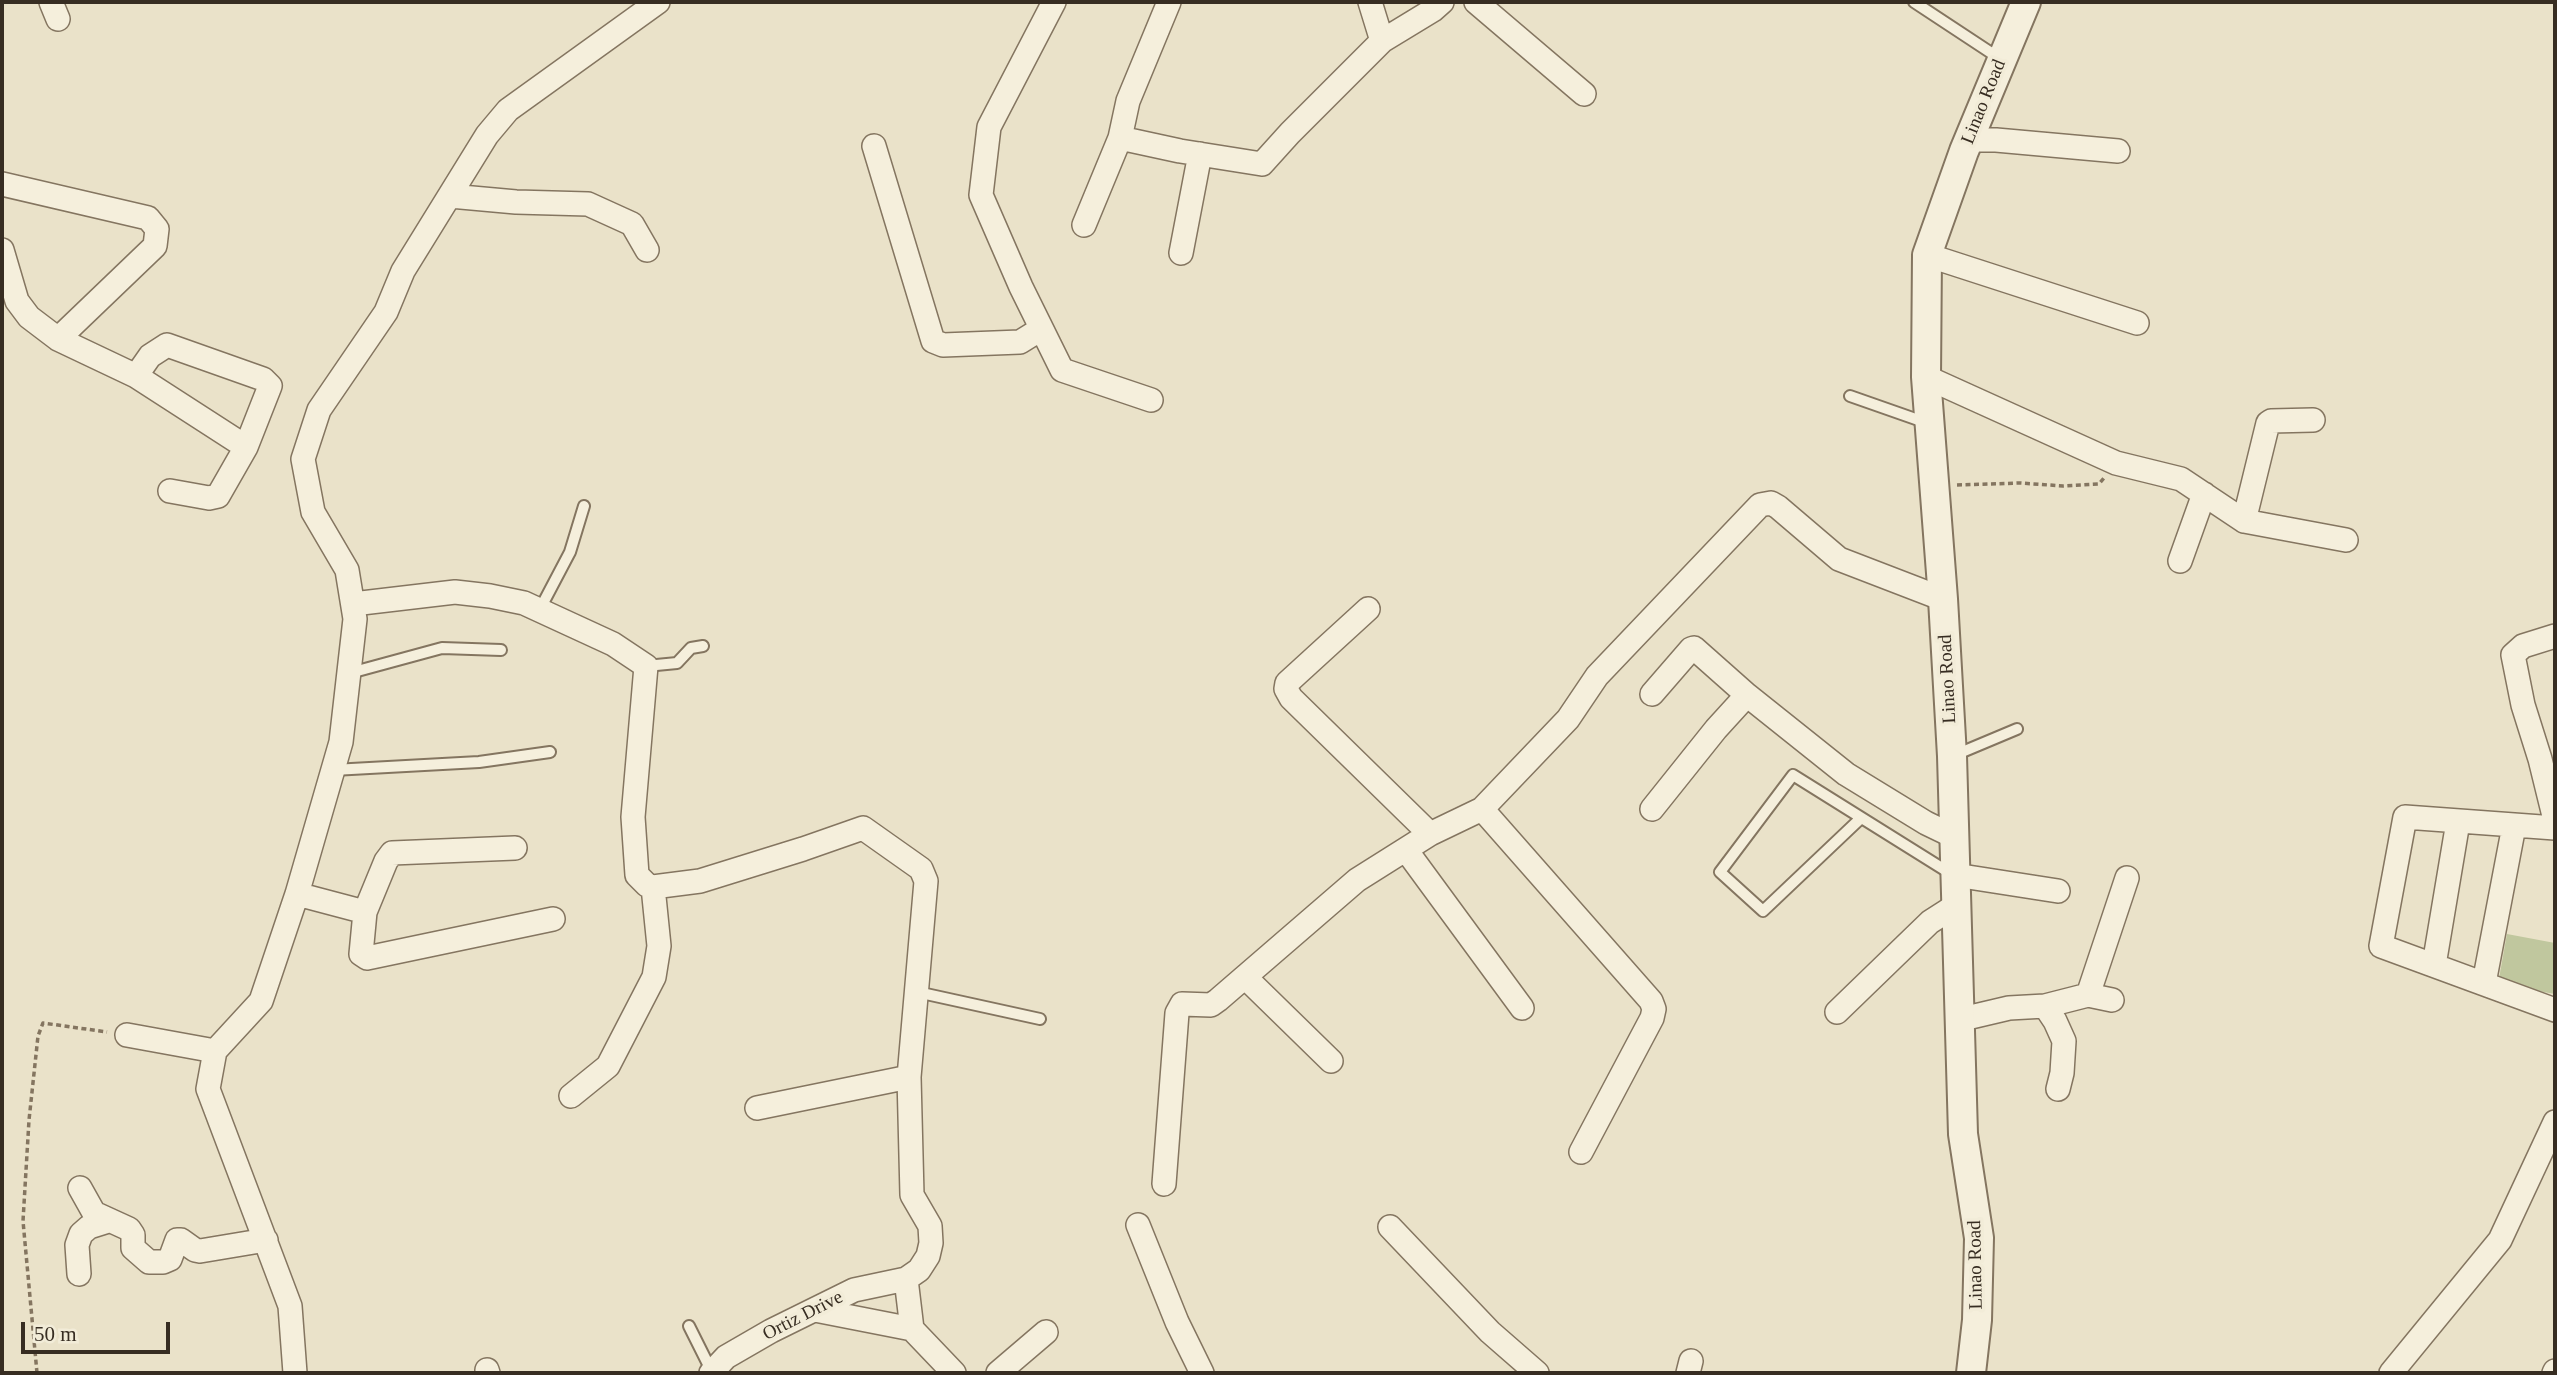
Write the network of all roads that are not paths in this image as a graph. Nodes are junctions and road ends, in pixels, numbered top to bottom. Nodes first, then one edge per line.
1 (658, 2) edge
2 (1054, 2) edge
3 (1169, 2) edge
4 (1370, 2) edge
5 (1442, 2) edge
6 (1476, 2) edge
7 (1914, 2) edge
8 (2026, 2) edge
9 (1382, 41) junction
10 (2002, 60) junction
11 (1584, 94) dead end
12 (1120, 138) junction
13 (1968, 140) junction
14 (874, 146) dead end
15 (2118, 151) dead end
16 (1200, 154) junction
17 (2, 184) edge
18 (450, 196) junction
19 (1084, 225) dead end
20 (2, 250) edge
21 (647, 250) dead end
22 (1181, 253) dead end
23 (1927, 255) junction
24 (2137, 323) dead end
25 (1041, 329) junction
26 (58, 339) junction
27 (136, 376) junction
28 (1926, 377) junction
29 (1850, 396) dead end
30 (1151, 400) dead end
31 (2313, 420) dead end
32 (1929, 424) junction
33 (246, 446) junction
34 (170, 491) dead end
35 (2204, 494) junction
36 (584, 506) dead end
37 (2244, 522) junction
38 (2346, 540) dead end
39 (2180, 561) dead end
40 (1943, 598) junction
41 (353, 604) junction
42 (541, 609) junction
43 (1368, 609) dead end
44 (2555, 636) edge
45 (703, 646) dead end
46 (501, 650) dead end
47 (646, 666) junction
48 (350, 673) junction
49 (1652, 694) dead end
50 (1747, 695) junction
51 (2017, 729) dead end
52 (550, 752) dead end
53 (1952, 756) junction
54 (333, 770) junction
55 (1482, 809) junction
56 (1651, 809) dead end
57 (1860, 819) junction
58 (2555, 820) edge
59 (2458, 822) junction
60 (2514, 826) junction
61 (2555, 828) edge
62 (1430, 834) junction
63 (1955, 837) junction
64 (515, 848) dead end
65 (1406, 850) junction
66 (1956, 877) junction
67 (2127, 878) dead end
68 (653, 887) junction
69 (2059, 891) dead end
70 (297, 894) junction
71 (1955, 906) junction
72 (365, 912) junction
73 (553, 919) dead end
74 (2434, 965) junction
75 (1245, 977) junction
76 (2484, 984) junction
77 (917, 992) junction
78 (2088, 995) junction
79 (2112, 1000) dead end
80 (2045, 1006) junction
81 (1522, 1009) dead end
82 (2555, 1010) edge
83 (1837, 1012) dead end
84 (1040, 1019) dead end
85 (1958, 1020) junction
86 (127, 1035) road end
87 (215, 1051) junction
88 (1331, 1061) dead end
89 (909, 1077) junction
90 (2058, 1089) dead end
91 (571, 1096) dead end
92 (757, 1108) dead end
93 (2555, 1122) edge
94 (1581, 1152) dead end
95 (1164, 1184) dead end
96 (80, 1188) dead end
97 (108, 1221) junction
98 (1138, 1226) dead end
99 (1390, 1227) dead end
100 (266, 1240) junction
101 (79, 1274) dead end
102 (900, 1281) junction
103 (815, 1310) junction
104 (866, 1318) junction
105 (689, 1326) dead end
106 (912, 1329) junction
107 (1046, 1332) dead end
108 (295, 1373) edge
109 (711, 1373) edge
110 (954, 1373) edge
111 (999, 1373) edge
112 (1202, 1373) edge
113 (1537, 1373) edge
114 (1971, 1373) edge
115 (2391, 1373) edge

1 - 18 street
2 - 25 street
3 - 12 street
4 - 9 street
5 - 9 street
6 - 11 street
7 - 10 lane
8 - 10 street, Linao Road
9 - 16 street
10 - 13 street, Linao Road
12 - 16 street
12 - 19 street
13 - 15 street
13 - 23 street, Linao Road
14 - 25 street
16 - 22 street
17 - 26 street
18 - 21 street
18 - 41 street
20 - 26 street
23 - 24 street
23 - 28 street, Linao Road
25 - 30 street
26 - 27 street
27 - 33 street
27 - 33 street
28 - 32 street, Linao Road
28 - 35 street
29 - 32 lane
31 - 37 street
32 - 40 street, Linao Road
33 - 34 street
35 - 37 street
35 - 39 street
36 - 42 lane
37 - 38 street
40 - 53 street, Linao Road
40 - 55 street
41 - 42 street
41 - 48 street
42 - 47 street
43 - 62 street
44 - 58 street
45 - 47 lane
46 - 48 lane
47 - 68 street
48 - 54 street
49 - 50 street
50 - 56 street
50 - 63 street
51 - 53 lane
52 - 54 lane
53 - 63 street, Linao Road
54 - 70 street
55 - 62 street
55 - 94 street
57 - 57 lane
57 - 66 lane
59 - 60 street
59 - 74 street
59 - 74 street
60 - 61 street
60 - 76 street
62 - 65 street
63 - 66 street, Linao Road
64 - 72 street
65 - 75 street
65 - 81 street
66 - 69 street
66 - 71 street, Linao Road
67 - 78 street
68 - 77 street
68 - 91 street
70 - 72 street
70 - 87 street
71 - 83 street
71 - 85 street, Linao Road
72 - 73 street
74 - 76 street
75 - 88 street
75 - 95 street
76 - 82 street
77 - 84 lane
77 - 89 street
78 - 79 street
78 - 80 street
80 - 85 street
80 - 90 street
85 - 114 street, Linao Road
86 - 87 street
87 - 100 street
89 - 92 street
89 - 102 street
93 - 115 street
96 - 97 street
97 - 100 street
97 - 101 street
98 - 112 street
99 - 113 street
100 - 108 street
102 - 103 street, Ortiz Drive
102 - 104 street
102 - 106 street
103 - 104 street
103 - 109 street, Ortiz Drive
104 - 106 street
105 - 109 lane
106 - 110 street
107 - 111 street

